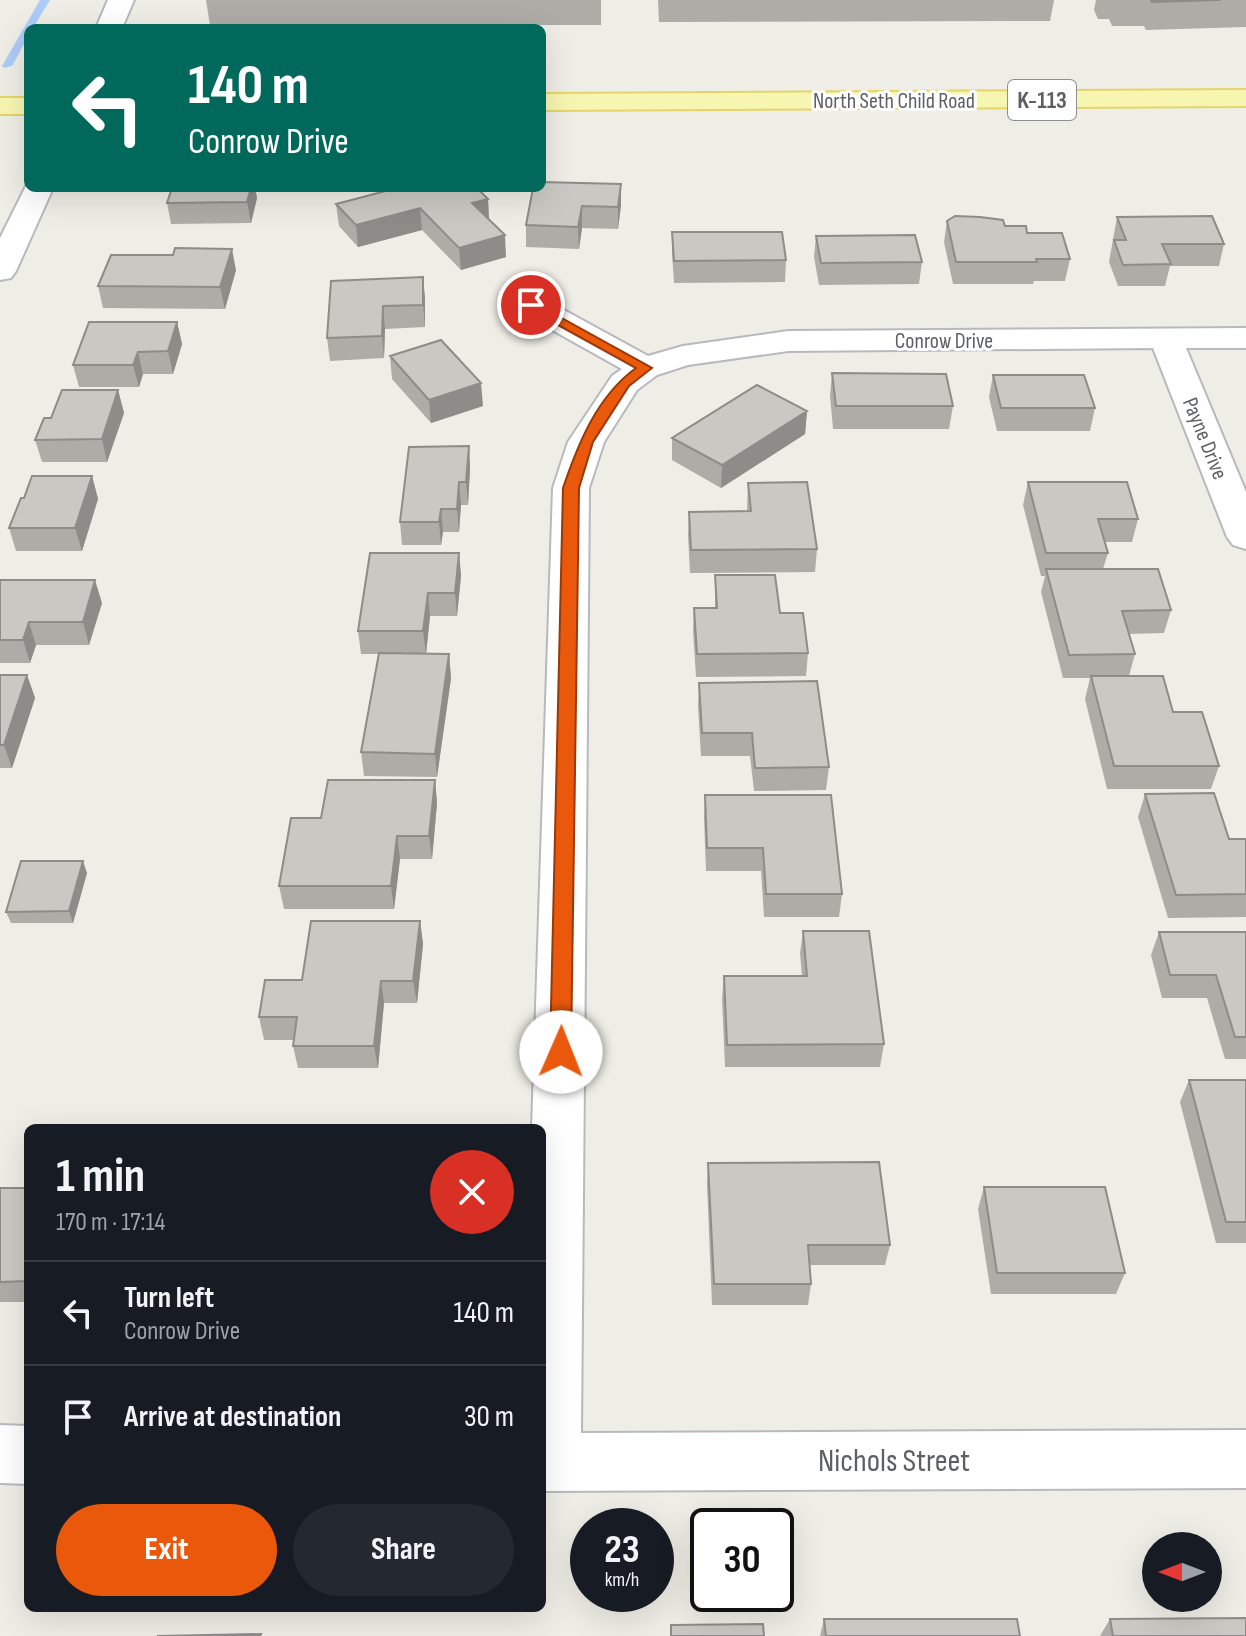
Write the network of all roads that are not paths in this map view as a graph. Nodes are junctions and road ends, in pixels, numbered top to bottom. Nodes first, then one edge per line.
1 (121, 0) edge
2 (111, 24) edge
3 (1246, 98) edge
4 (546, 102) edge
5 (0, 106) edge
6 (24, 106) edge
7 (36, 192) edge
8 (0, 271) edge
9 (531, 305) dead end
10 (1165, 338) junction
11 (1246, 338) edge
12 (645, 368) junction
13 (1246, 537) edge
14 (0, 1454) edge
15 (24, 1455) edge
16 (1246, 1459) edge
17 (546, 1462) edge

1 - 2 street
3 - 4 main road, North Seth Child Road / K-113
5 - 6 main road
7 - 8 street
9 - 12 street
10 - 11 street, Conrow Drive
10 - 12 street, Conrow Drive
10 - 13 street, Payne Drive
12 - 17 street, Conrow Drive
14 - 15 street
16 - 17 street, Nichols Street

